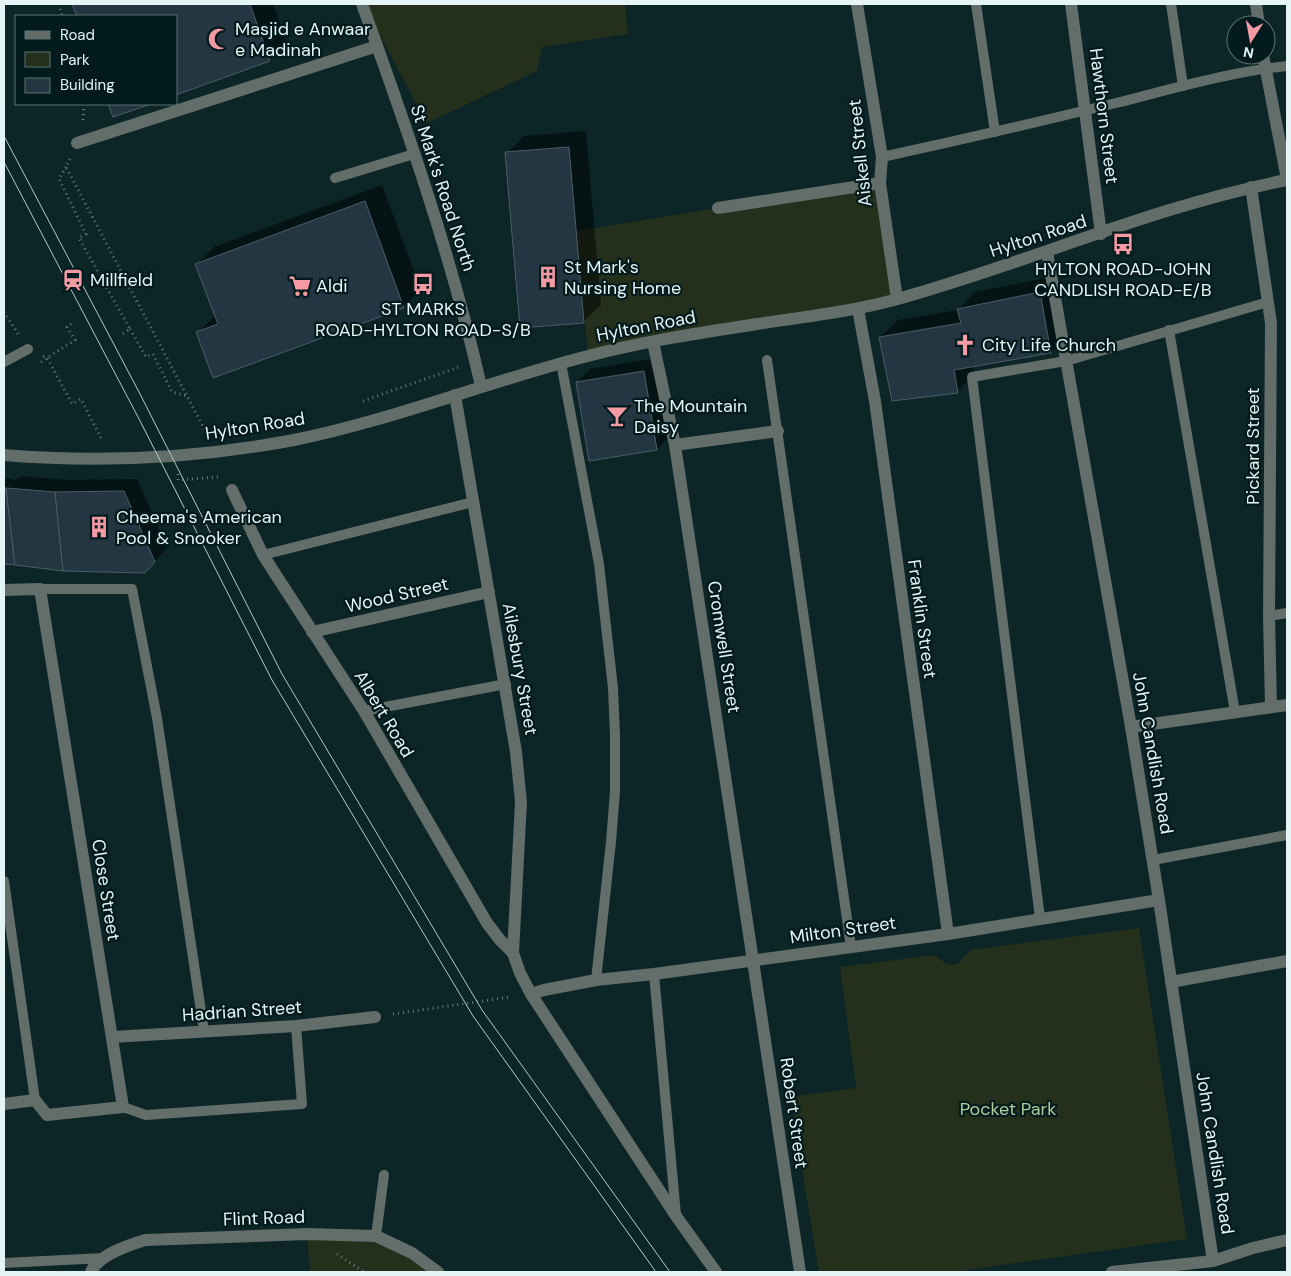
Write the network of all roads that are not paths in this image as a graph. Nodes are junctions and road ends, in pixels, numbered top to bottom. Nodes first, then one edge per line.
1 (362, 4) edge
2 (857, 4) edge
3 (976, 4) edge
4 (1071, 4) edge
5 (1171, 4) edge
6 (377, 46) junction
7 (1264, 65) edge
8 (1287, 66) edge
9 (1265, 69) junction
10 (1184, 86) junction
11 (1086, 110) junction
12 (995, 132) junction
13 (77, 144) road end
14 (414, 154) junction
15 (882, 157) junction
16 (335, 178) dead end
17 (1287, 179) edge
18 (880, 184) junction
19 (1251, 187) junction
20 (718, 208) dead end
21 (1101, 234) junction
22 (1048, 252) junction
23 (897, 299) junction
24 (1268, 302) junction
25 (858, 309) junction
26 (1169, 330) junction
27 (653, 342) junction
28 (28, 349) road end
29 (767, 360) dead end
30 (1066, 361) junction
31 (4, 362) edge
32 (561, 363) junction
33 (481, 386) junction
34 (455, 395) junction
35 (778, 431) junction
36 (675, 445) junction
37 (4, 455) edge
38 (232, 490) dead end
39 (473, 502) junction
40 (263, 555) junction
41 (40, 589) junction
42 (4, 590) edge
43 (489, 592) junction
44 (1287, 613) edge
45 (1269, 616) junction
46 (312, 632) junction
47 (506, 684) junction
48 (1287, 705) edge
49 (1271, 707) junction
50 (364, 711) junction
51 (1234, 712) junction
52 (1131, 727) junction
53 (1287, 835) edge
54 (1153, 860) junction
55 (4, 881) edge
56 (1159, 900) junction
57 (1040, 918) junction
58 (948, 934) junction
59 (851, 947) junction
60 (513, 952) junction
61 (754, 960) junction
62 (1287, 961) edge
63 (654, 974) junction
64 (596, 980) junction
65 (1171, 982) junction
66 (531, 994) junction
67 (375, 1017) road end
68 (296, 1026) junction
69 (204, 1031) junction
70 (112, 1037) junction
71 (35, 1100) junction
72 (4, 1104) edge
73 (122, 1107) junction
74 (384, 1175) dead end
75 (676, 1216) junction
76 (376, 1236) junction
77 (1287, 1240) edge
78 (104, 1258) junction
79 (1213, 1261) junction
80 (4, 1263) edge
81 (91, 1272) edge
82 (438, 1272) edge
83 (716, 1272) edge
84 (800, 1272) edge
85 (1112, 1272) edge

1 - 6 street, St Mark's Road North
2 - 15 street, Aiskell Street
3 - 12 lane
4 - 11 street, Hawthorn Street
5 - 10 lane
6 - 13 street
6 - 14 street, St Mark's Road North
7 - 9 street
8 - 9 lane
9 - 10 lane
9 - 17 street
10 - 11 lane
11 - 12 lane
11 - 21 street, Hawthorn Street
12 - 15 lane
14 - 16 lane
14 - 33 street, St Mark's Road North
15 - 18 street, Aiskell Street
17 - 19 street, Hylton Road
18 - 20 street
18 - 23 street, Aiskell Street
19 - 21 street, Hylton Road
19 - 24 street, Pickard Street
21 - 22 street, Hylton Road
22 - 23 street, Hylton Road
22 - 30 street, John Candlish Road
23 - 25 street, Hylton Road
24 - 26 lane
24 - 45 street, Pickard Street
25 - 27 street, Hylton Road
25 - 58 street, Franklin Street
26 - 30 lane
26 - 51 lane
27 - 32 street, Hylton Road
27 - 36 street, Cromwell Street
28 - 31 lane
29 - 35 lane
30 - 52 street, John Candlish Road
30 - 57 lane
32 - 33 street, Hylton Road
32 - 64 lane
33 - 34 street, Hylton Road
34 - 37 street, Hylton Road
34 - 39 street, Ailesbury Street
35 - 36 street
35 - 59 lane
36 - 61 street, Cromwell Street
38 - 40 street, Albert Road
39 - 40 lane
39 - 43 street, Ailesbury Street
40 - 46 street, Albert Road
41 - 42 street
41 - 69 lane
41 - 70 street, Close Street
43 - 46 street, Wood Street
43 - 47 street, Ailesbury Street
44 - 45 lane
45 - 49 street, Pickard Street
46 - 50 street, Albert Road
47 - 50 lane
47 - 60 street, Ailesbury Street
48 - 49 street
49 - 51 street
50 - 60 street, Albert Road
51 - 52 street
52 - 54 street, John Candlish Road
53 - 54 lane
54 - 56 street, John Candlish Road
55 - 71 lane
56 - 57 street, Milton Street
56 - 65 street, John Candlish Road
57 - 58 street, Milton Street
58 - 59 street, Milton Street
59 - 61 street, Milton Street
60 - 66 street
61 - 63 street, Milton Street
61 - 84 street, Robert Street
62 - 65 street
63 - 64 street, Milton Street
63 - 75 lane
64 - 66 street, Milton Street
65 - 79 street, John Candlish Road
66 - 75 street
67 - 68 street, Hadrian Street
68 - 69 street, Hadrian Street
68 - 73 lane
69 - 70 street, Hadrian Street
70 - 73 street, Close Street
71 - 72 street
71 - 73 street
74 - 76 lane
75 - 83 street
76 - 78 street, Flint Road
76 - 82 street, Flint Road
77 - 79 street
78 - 80 lane
78 - 81 street, Flint Road
79 - 85 street

